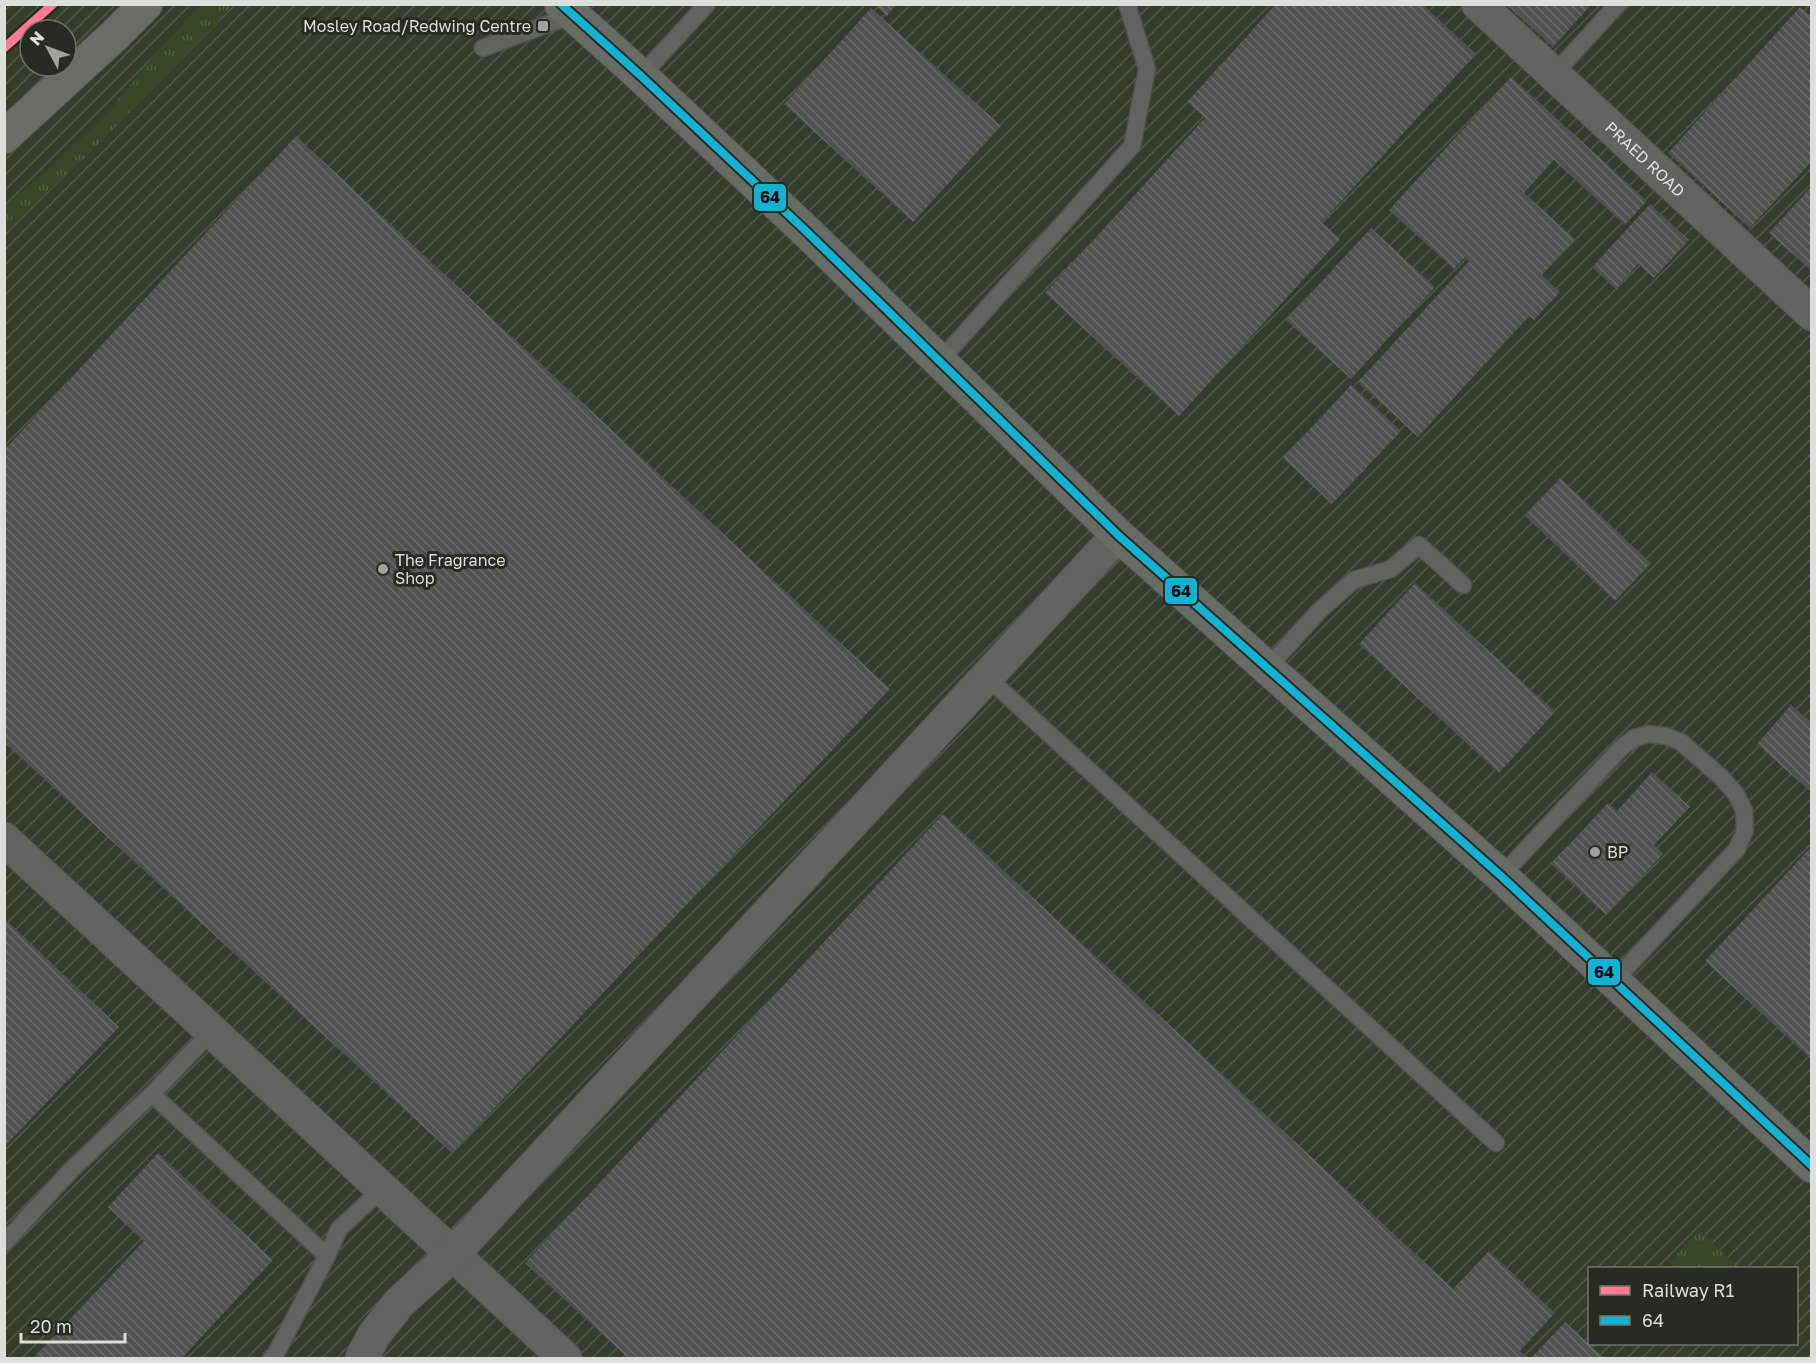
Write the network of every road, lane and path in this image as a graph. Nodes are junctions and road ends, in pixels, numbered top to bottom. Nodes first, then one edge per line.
1 (146, 4) edge
2 (706, 4) edge
3 (1127, 4) edge
4 (1478, 4) edge
5 (1618, 4) edge
6 (555, 10) edge
7 (483, 48) dead end
8 (1554, 74) junction
9 (641, 76) junction
10 (4, 137) edge
11 (1812, 314) edge
12 (939, 362) junction
13 (1118, 535) junction
14 (1463, 585) dead end
15 (1266, 668) junction
16 (987, 677) junction
17 (4, 839) edge
18 (1501, 876) junction
19 (1613, 982) junction
20 (212, 1031) junction
21 (152, 1094) junction
22 (1496, 1143) dead end
23 (1812, 1166) edge
24 (382, 1189) junction
25 (4, 1243) edge
26 (453, 1254) junction
27 (327, 1256) junction
28 (272, 1359) edge
29 (362, 1359) edge
30 (565, 1359) edge

1 - 10 highway
2 - 9 lane
3 - 12 lane
4 - 8 street, PRAED ROAD
5 - 8 lane
6 - 7 lane
6 - 9 main road
8 - 11 street, PRAED ROAD
9 - 12 main road
12 - 13 main road
13 - 15 main road
13 - 16 street
14 - 15 lane
15 - 18 main road
16 - 22 lane
16 - 26 street
17 - 20 street
18 - 19 main road
18 - 19 lane
19 - 23 main road
20 - 21 lane
20 - 24 street
21 - 25 lane
21 - 27 lane
24 - 26 street
24 - 27 lane
26 - 29 street
26 - 30 street
27 - 28 lane

